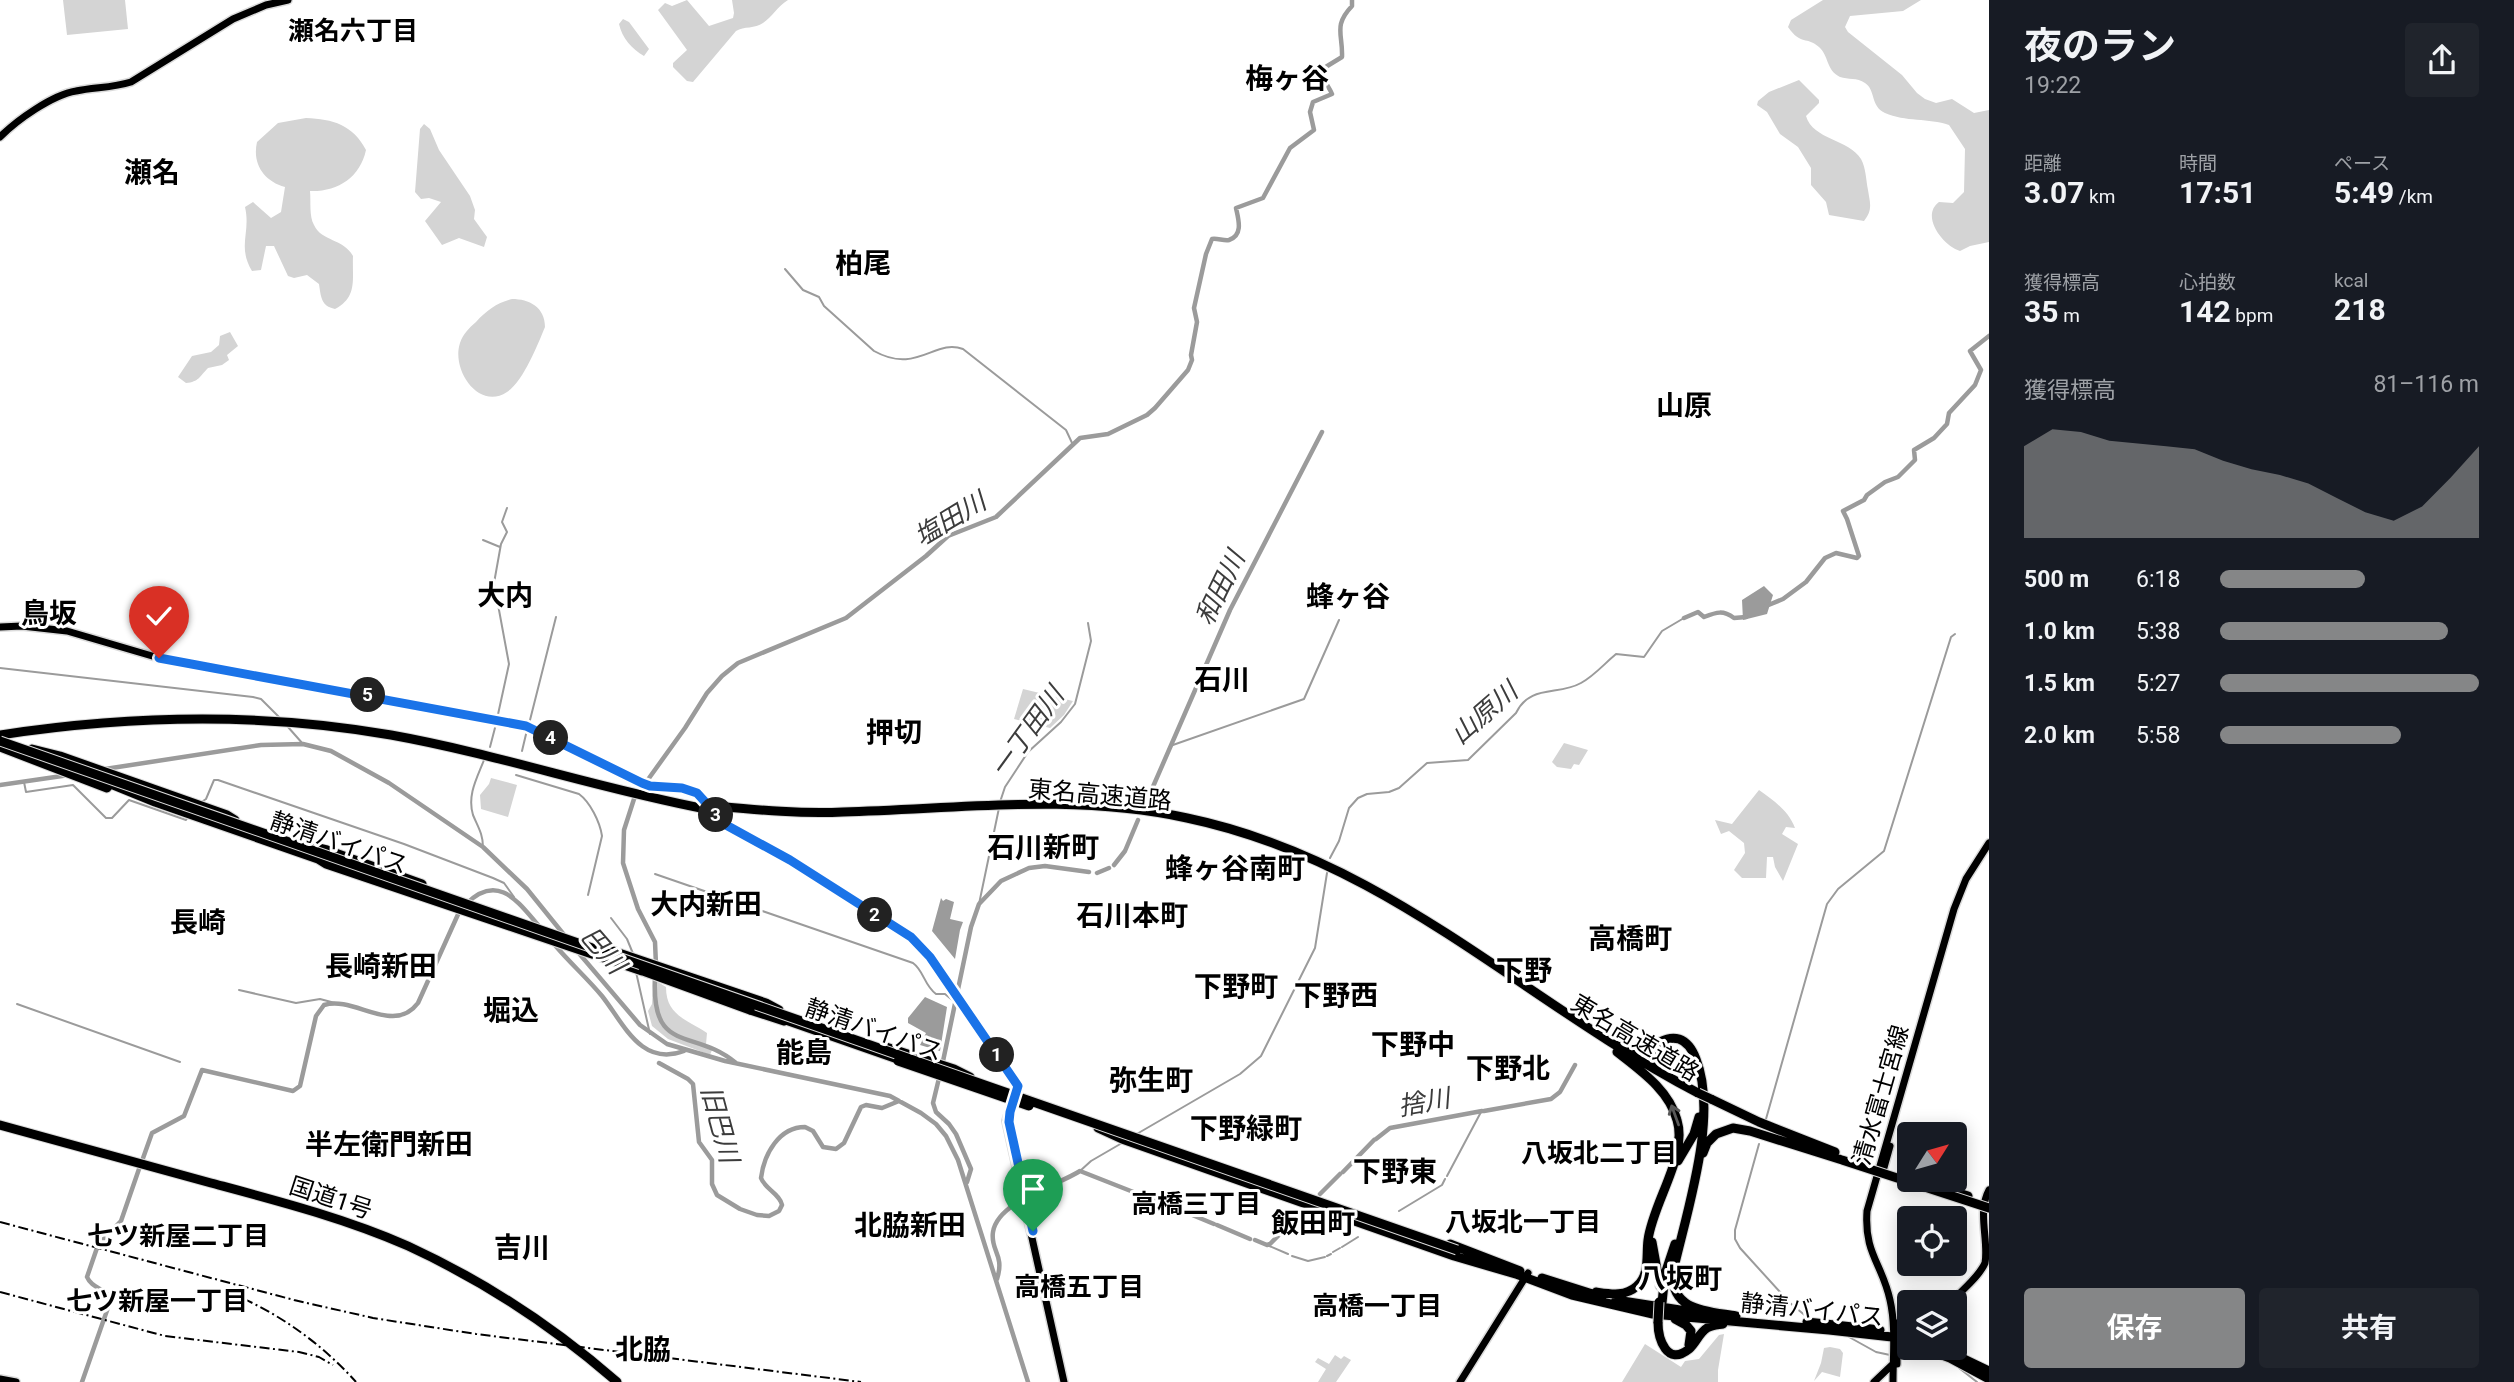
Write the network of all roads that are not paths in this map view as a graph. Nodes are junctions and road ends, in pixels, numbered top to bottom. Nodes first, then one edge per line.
1 (288, 0) edge
2 (0, 137) edge
3 (0, 627) edge
4 (0, 740) edge
5 (103, 779) junction
6 (648, 793) junction
7 (936, 810) junction
8 (212, 817) junction
9 (235, 820) junction
10 (254, 837) junction
11 (1989, 844) edge
12 (304, 845) junction
13 (1989, 850) edge
14 (318, 859) junction
15 (455, 902) junction
16 (605, 954) junction
17 (779, 1010) junction
18 (800, 1025) junction
19 (1591, 1032) junction
20 (886, 1047) junction
21 (1619, 1049) junction
22 (896, 1060) junction
23 (1671, 1078) junction
24 (1015, 1094) junction
25 (1699, 1096) junction
26 (1039, 1106) junction
27 (0, 1127) edge
28 (1842, 1158) junction
29 (1897, 1174) edge
30 (1696, 1178) junction
31 (1667, 1181) junction
32 (1989, 1190) edge
33 (1949, 1192) edge
34 (1690, 1207) junction
35 (1989, 1207) edge
36 (1653, 1216) junction
37 (1429, 1242) junction
38 (1456, 1251) junction
39 (1523, 1274) junction
40 (1569, 1287) junction
41 (1961, 1290) edge
42 (1661, 1303) junction
43 (1657, 1319) junction
44 (1739, 1319) junction
45 (1895, 1335) junction
46 (1954, 1360) edge
47 (1966, 1360) edge
48 (1895, 1362) junction
49 (1989, 1371) edge
50 (0, 1379) edge
51 (1989, 1379) edge
52 (16, 1382) edge
53 (611, 1382) edge
54 (617, 1382) edge
55 (1065, 1382) edge
56 (1461, 1382) edge
57 (1874, 1382) edge
58 (1895, 1382) edge

1 - 2 main road
3 - 6 main road
4 - 5 highway, 静清バイパス, bridge
4 - 6 highway, 東名高速道路
4 - 9 highway
4 - 10 highway
5 - 8 highway, bridge
5 - 15 highway, 静清バイパス, bridge
6 - 7 highway, 東名高速道路, bridge
6 - 24 main road
7 - 19 highway, 東名高速道路
7 - 19 highway, 東名高速道路
8 - 9 highway
8 - 10 highway
9 - 12 highway
10 - 14 highway
11 - 45 main road, 清水富士宮線
12 - 15 highway, bridge
12 - 17 highway, bridge
13 - 45 main road, 清水富士宮線
14 - 15 highway
14 - 18 highway
15 - 16 highway, 静清バイパス, bridge
16 - 17 highway, bridge
16 - 18 highway, bridge
16 - 26 highway, 静清バイパス, bridge
17 - 20 highway
18 - 22 highway
19 - 21 highway
20 - 24 highway
20 - 26 highway, bridge
21 - 23 highway, 東名高速道路
21 - 25 highway, 東名高速道路
21 - 30 highway
31 -> 21 highway
22 - 24 highway
22 - 26 highway, bridge
23 - 25 highway, 東名高速道路
23 - 31 highway
24 - 37 highway
24 - 37 highway
24 - 55 main road
25 - 28 highway, 東名高速道路, bridge
26 - 38 highway, 静清バイパス, bridge
27 - 53 highway, 国道1号
27 - 54 highway, 国道1号
28 - 29 highway, 東名高速道路, bridge
28 - 30 highway
28 - 35 highway, 東名高速道路, bridge
30 - 34 highway
31 - 36 highway
32 - 41 main road
33 - 35 highway, 東名高速道路, bridge
34 - 42 highway
34 - 44 highway
36 - 40 highway
36 - 42 highway
37 - 38 highway, bridge
38 - 39 highway, 静清バイパス
39 - 40 highway, 静清バイパス
39 - 43 highway, 静清バイパス
39 - 56 main road
40 - 44 highway, 静清バイパス
42 - 43 highway, bridge
43 - 44 highway, 静清バイパス
43 - 44 highway
44 - 45 highway, 静清バイパス
45 - 48 main road, 清水富士宮線
46 - 51 highway
47 - 49 highway
48 - 57 main road
48 - 58 main road, 清水富士宮線
50 - 52 main road

